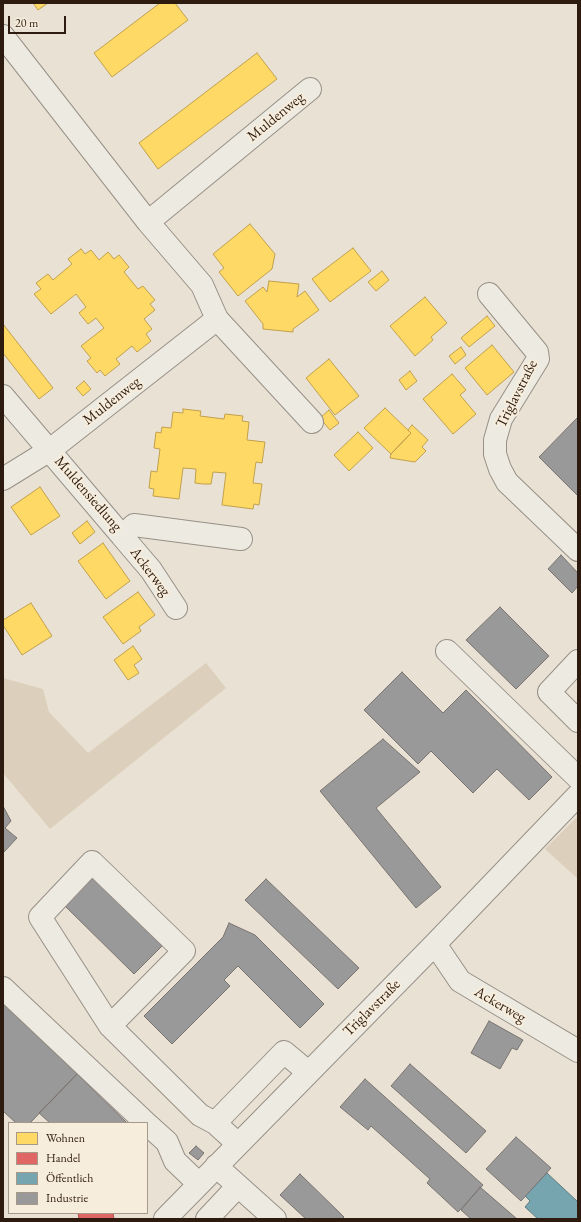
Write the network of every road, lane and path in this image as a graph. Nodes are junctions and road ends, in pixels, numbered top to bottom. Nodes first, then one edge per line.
1 (3, 36) edge
2 (310, 89) dead end
3 (148, 222) junction
4 (489, 294) dead end
5 (217, 319) junction
6 (3, 396) edge
7 (312, 422) dead end
8 (50, 450) junction
9 (3, 479) edge
10 (122, 536) junction
11 (241, 539) dead end
12 (578, 550) edge
13 (176, 608) dead end
14 (447, 651) dead end
15 (578, 661) edge
16 (578, 721) edge
17 (578, 778) edge
18 (578, 795) edge
19 (435, 944) junction
20 (3, 988) edge
21 (110, 1026) junction
22 (578, 1051) edge
23 (308, 1072) junction
24 (146, 1122) edge
25 (215, 1123) junction
26 (148, 1124) edge
27 (238, 1144) junction
28 (216, 1166) junction
29 (199, 1184) junction
30 (238, 1186) junction
31 (165, 1219) edge
32 (207, 1219) edge
33 (275, 1219) edge

1 - 3 street
2 - 3 street, Muldenweg
3 - 5 street
4 - 12 street, Triglavstraße
5 - 7 street
5 - 8 street, Muldenweg
6 - 8 street, Muldensiedlung
8 - 9 street, Muldenweg
8 - 10 street, Muldensiedlung
10 - 11 street, Muldensiedlung
10 - 13 street, Ackerweg
14 - 17 street
15 - 16 street
18 - 19 street, Triglavstraße
19 - 22 street, Ackerweg
19 - 23 street, Triglavstraße
20 - 24 street
21 - 21 street
21 - 25 street
23 - 25 street
23 - 27 street, Triglavstraße
25 - 27 street
26 - 29 street
27 - 28 street, Triglavstraße
28 - 29 street, Triglavstraße
28 - 30 street
29 - 31 street, Triglavstraße
30 - 32 street
30 - 33 street

